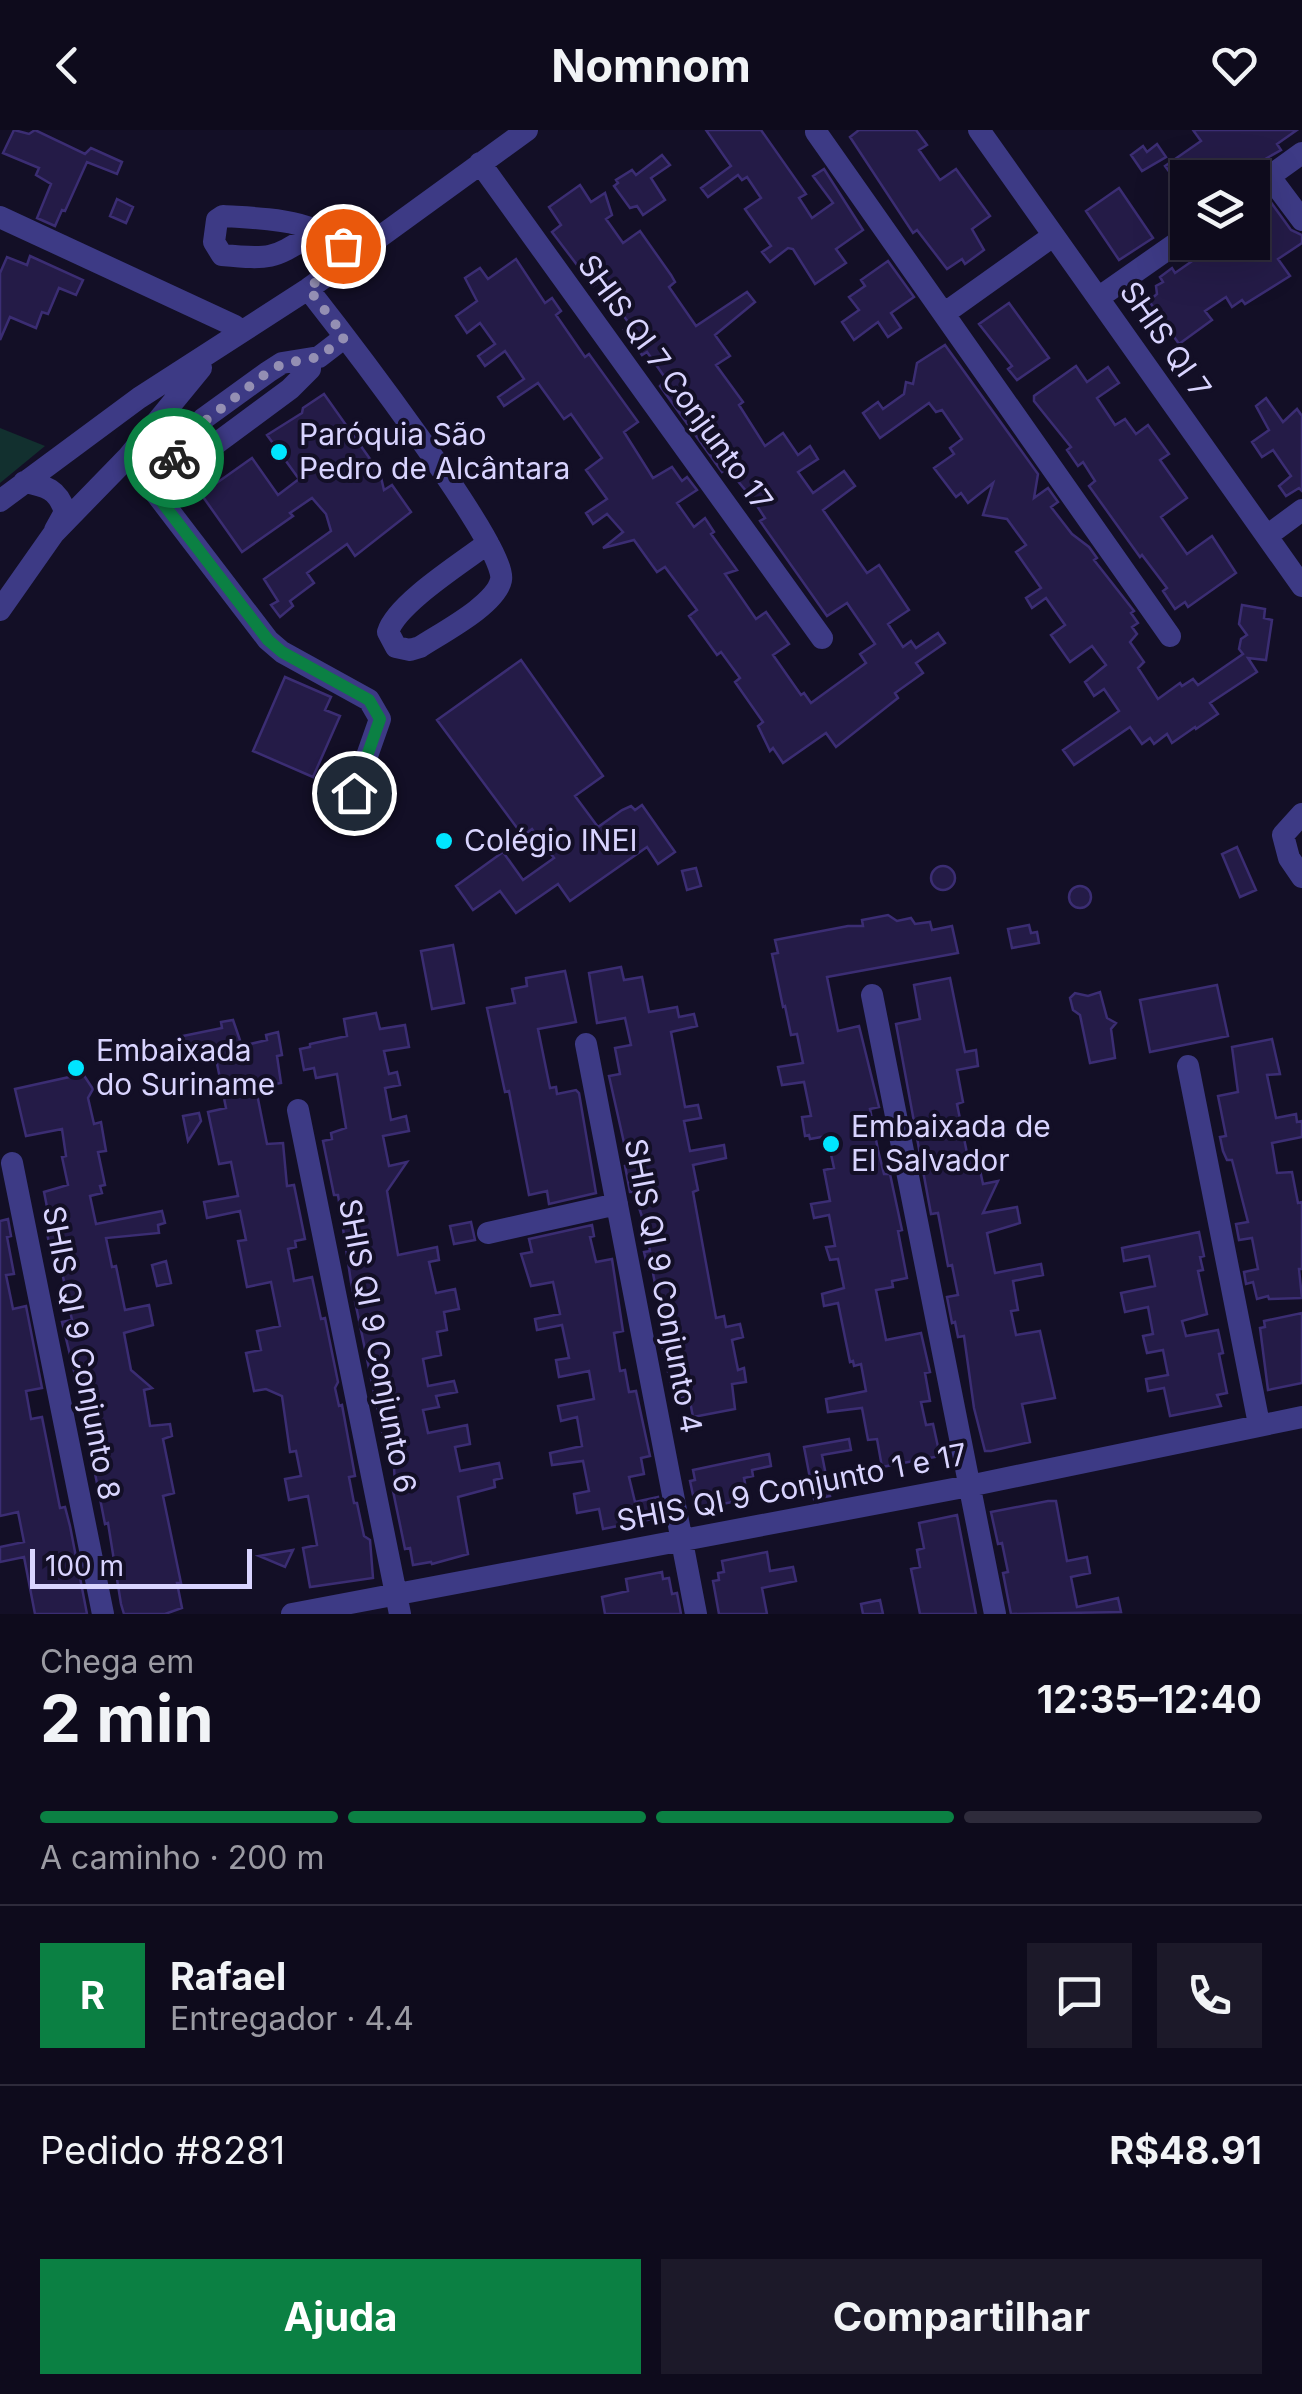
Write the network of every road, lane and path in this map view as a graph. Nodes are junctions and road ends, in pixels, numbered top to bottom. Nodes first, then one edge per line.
1 (527, 130) edge
2 (979, 130) edge
3 (816, 132) edge
4 (1302, 154) edge
5 (480, 164) junction
6 (1270, 177) edge
7 (1270, 191) edge
8 (0, 217) edge
9 (1302, 220) edge
10 (318, 231) dead end
11 (1053, 236) junction
12 (1170, 248) edge
13 (351, 256) junction
14 (308, 288) junction
15 (1098, 298) junction
16 (945, 314) junction
17 (235, 326) dead end
18 (345, 337) junction
19 (212, 353) junction
20 (128, 457) junction
21 (24, 482) junction
22 (148, 484) junction
23 (0, 500) edge
24 (1302, 510) edge
25 (54, 533) junction
26 (1267, 536) junction
27 (488, 543) junction
28 (1302, 586) edge
29 (0, 610) edge
30 (1170, 636) dead end
31 (822, 638) dead end
32 (354, 793) dead end
33 (1302, 814) edge
34 (1302, 877) edge
35 (872, 995) dead end
36 (586, 1044) dead end
37 (1188, 1066) dead end
38 (298, 1110) dead end
39 (12, 1163) dead end
40 (616, 1204) junction
41 (488, 1234) dead end
42 (1302, 1417) edge
43 (1259, 1424) junction
44 (968, 1486) junction
45 (681, 1539) junction
46 (398, 1604) edge
47 (103, 1614) edge
48 (292, 1614) edge
49 (696, 1614) edge
50 (996, 1614) edge

1 - 5 street
2 - 11 street, SHIS QI 7
3 - 16 street
4 - 6 street
5 - 13 street
5 - 31 street, SHIS QI 7 Conjunto 17
7 - 9 street
8 - 17 street
10 - 13 street
11 - 15 street, SHIS QI 7
11 - 16 street
12 - 15 street
13 - 14 street
14 - 18 street
14 - 19 street
15 - 26 street, SHIS QI 7
16 - 30 street
18 - 22 street
18 - 27 street
19 - 20 street
19 - 21 street
20 - 22 street
20 - 25 street
21 - 23 street
21 - 25 street
22 - 32 street
24 - 26 street
25 - 29 street
26 - 28 street, SHIS QI 7
27 - 27 street
33 - 34 street
35 - 44 street
36 - 40 street, SHIS QI 9 Conjunto 4
37 - 43 street
38 - 46 street, SHIS QI 9 Conjunto 6
39 - 47 street, SHIS QI 9 Conjunto 8
40 - 41 street
40 - 45 street, SHIS QI 9 Conjunto 4
42 - 43 street, SHIS QI 9 Conjunto 1 e 17
43 - 44 street, SHIS QI 9 Conjunto 1 e 17
44 - 45 street, SHIS QI 9 Conjunto 1 e 17
44 - 50 street
45 - 46 street, SHIS QI 9 Conjunto 1 e 17
45 - 49 street, SHIS QI 9 Conjunto 4
46 - 48 street, SHIS QI 9 Conjunto 1 e 17

